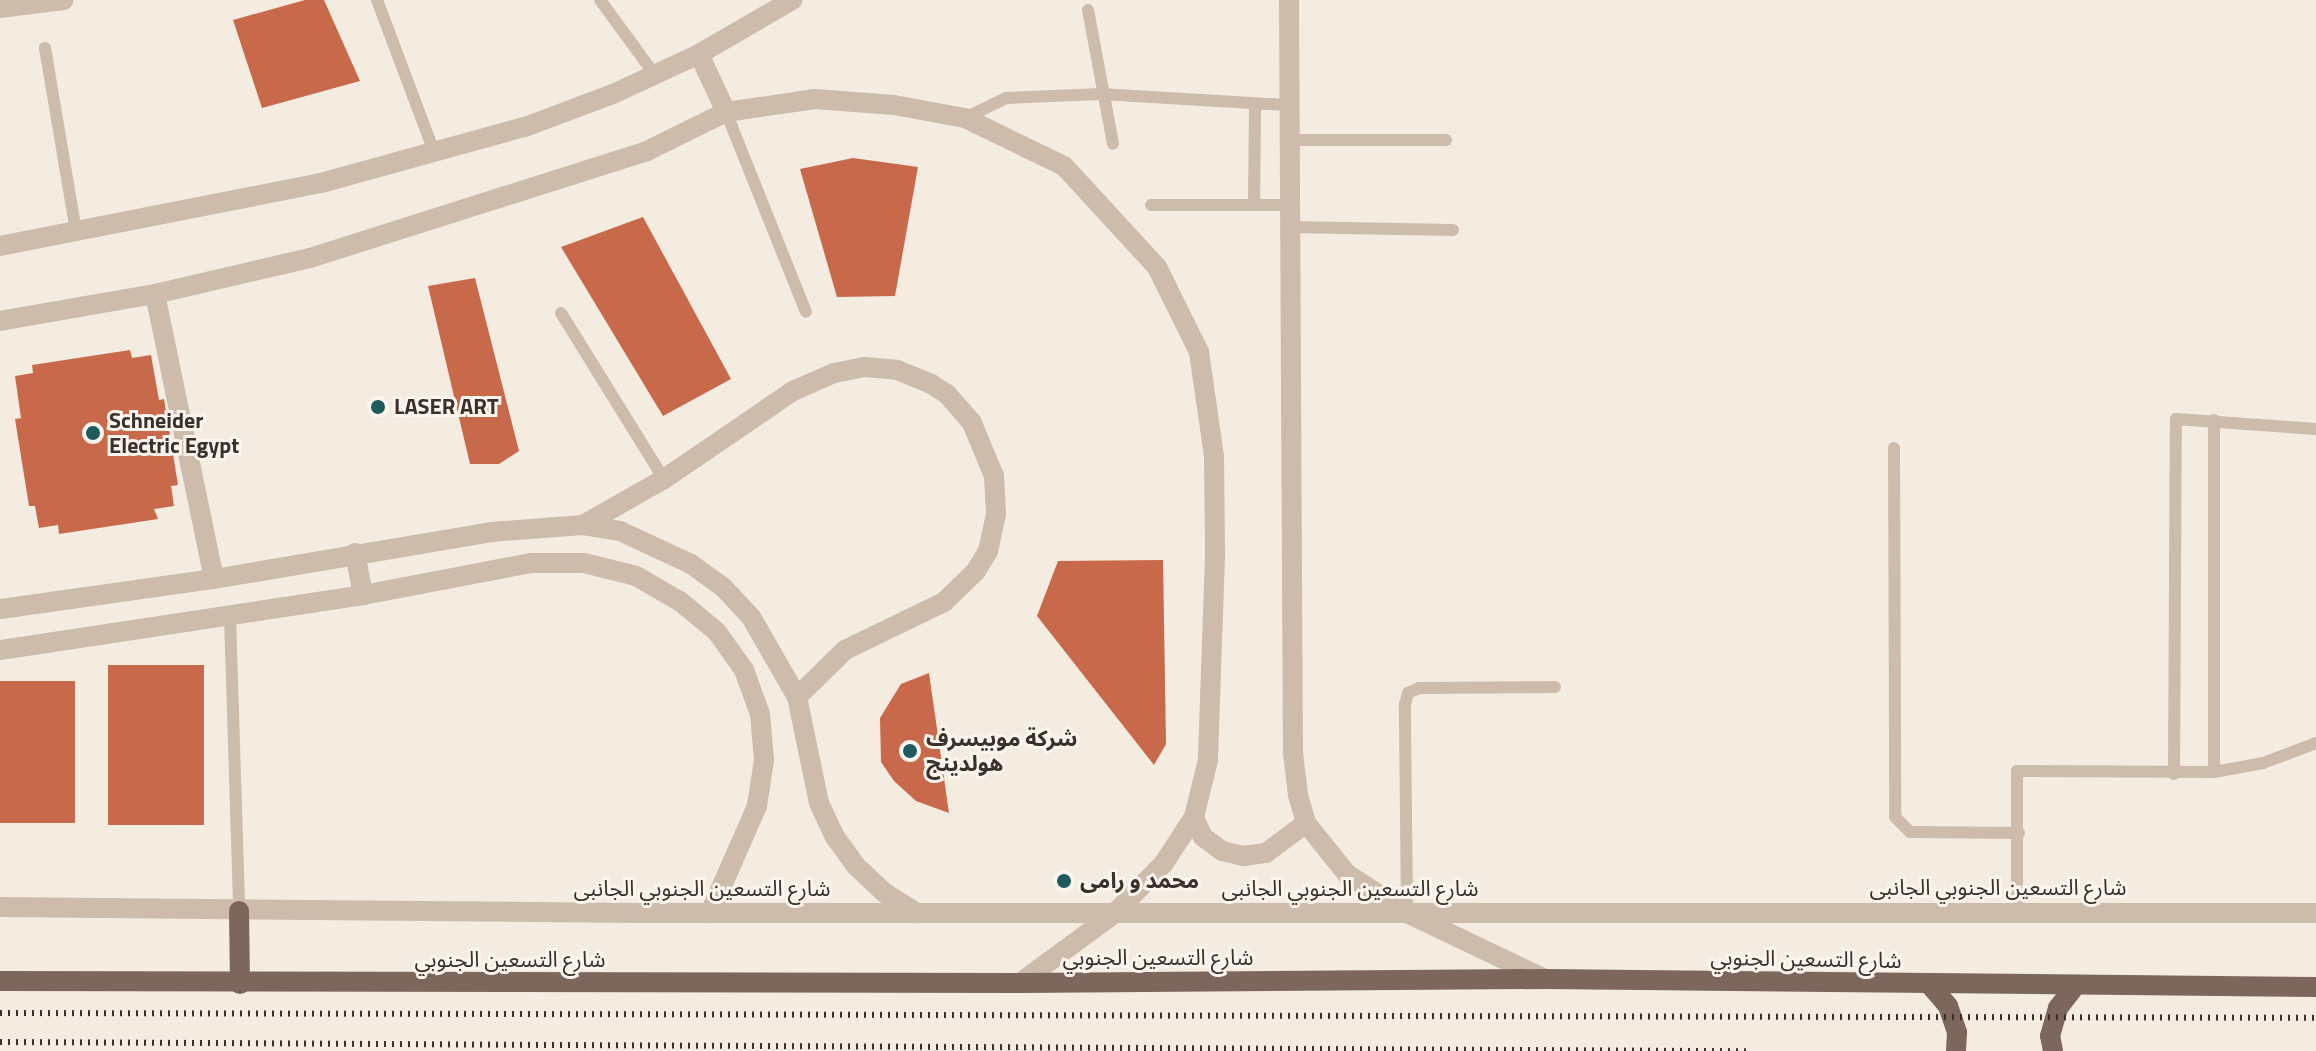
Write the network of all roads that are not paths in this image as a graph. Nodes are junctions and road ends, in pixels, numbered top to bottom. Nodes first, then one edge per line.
1 (64, 0) edge
2 (377, 0) edge
3 (600, 0) edge
4 (792, 0) edge
5 (1289, 0) edge
6 (0, 8) edge
7 (1088, 10) dead end
8 (45, 48) dead end
9 (699, 54) junction
10 (655, 75) junction
11 (1101, 94) junction
12 (1255, 104) junction
13 (1288, 105) junction
14 (726, 112) junction
15 (965, 118) junction
16 (1287, 140) junction
17 (1446, 140) dead end
18 (1113, 144) dead end
19 (435, 154) junction
20 (1151, 205) dead end
21 (1254, 205) junction
22 (1288, 205) junction
23 (1288, 227) junction
24 (1453, 230) dead end
25 (76, 232) junction
26 (0, 246) edge
27 (155, 294) junction
28 (806, 312) dead end
29 (561, 313) dead end
30 (0, 321) edge
31 (2214, 420) junction
32 (2316, 429) edge
33 (1894, 448) dead end
34 (664, 479) junction
35 (583, 525) junction
36 (355, 553) junction
37 (214, 579) junction
38 (363, 595) junction
39 (0, 609) edge
40 (230, 617) junction
41 (0, 650) edge
42 (1555, 687) dead end
43 (797, 697) junction
44 (2316, 743) edge
45 (2214, 772) junction
46 (2174, 774) junction
47 (1194, 817) junction
48 (1306, 823) junction
49 (2019, 833) junction
50 (0, 907) edge
51 (239, 911) junction
52 (2017, 911) junction
53 (710, 913) junction
54 (917, 913) junction
55 (1115, 913) junction
56 (1407, 913) junction
57 (2316, 913) edge
58 (1545, 979) junction
59 (0, 981) edge
60 (1020, 983) junction
61 (240, 984) junction
62 (1929, 984) junction
63 (2076, 985) junction
64 (2316, 987) edge
65 (1956, 1051) edge
66 (2053, 1051) edge

1 - 6 street
2 - 19 lane
3 - 10 lane
4 - 9 street
5 - 13 street
7 - 11 lane
8 - 25 lane
9 - 10 street
9 - 14 street
10 - 19 street
11 - 12 lane
11 - 15 lane
11 - 18 lane
12 - 13 lane
12 - 21 lane
13 - 16 street
14 - 15 street
14 - 27 street
14 - 28 lane
15 - 47 street
16 - 17 lane
16 - 22 street
19 - 25 street
20 - 21 lane
21 - 22 lane
22 - 23 street
23 - 24 lane
23 - 48 street
25 - 26 street
27 - 30 street
27 - 37 street
29 - 34 lane
31 - 32 lane
31 - 45 lane
31 - 46 lane
33 - 49 lane
34 - 35 street
34 - 43 street
35 - 36 street
35 - 43 street
36 - 37 street
36 - 38 street
37 - 39 street
38 - 40 street
38 - 53 street
40 - 41 street
40 - 51 lane
42 - 56 lane
43 - 54 street
44 - 45 lane
45 - 46 lane
46 - 49 lane
47 - 48 street
47 - 55 street
48 - 56 street
49 - 52 lane
50 - 51 street, شارع التسعين الجنوبي الجانبى
51 - 53 street, شارع التسعين الجنوبي الجانبى
51 - 61 main road
52 - 56 street, شارع التسعين الجنوبي الجانبى
52 - 57 street, شارع التسعين الجنوبي الجانبى
53 - 54 street, شارع التسعين الجنوبي الجانبى
54 - 55 street, شارع التسعين الجنوبي الجانبى
55 - 56 street, شارع التسعين الجنوبي الجانبى
55 - 60 street
56 - 58 street
58 - 60 main road, شارع التسعين الجنوبي
58 - 62 main road, شارع التسعين الجنوبي
59 - 61 main road, شارع التسعين الجنوبي
60 - 61 main road, شارع التسعين الجنوبي
62 - 63 main road, شارع التسعين الجنوبي
62 - 65 main road
63 - 64 main road, شارع التسعين الجنوبي
63 - 66 main road

